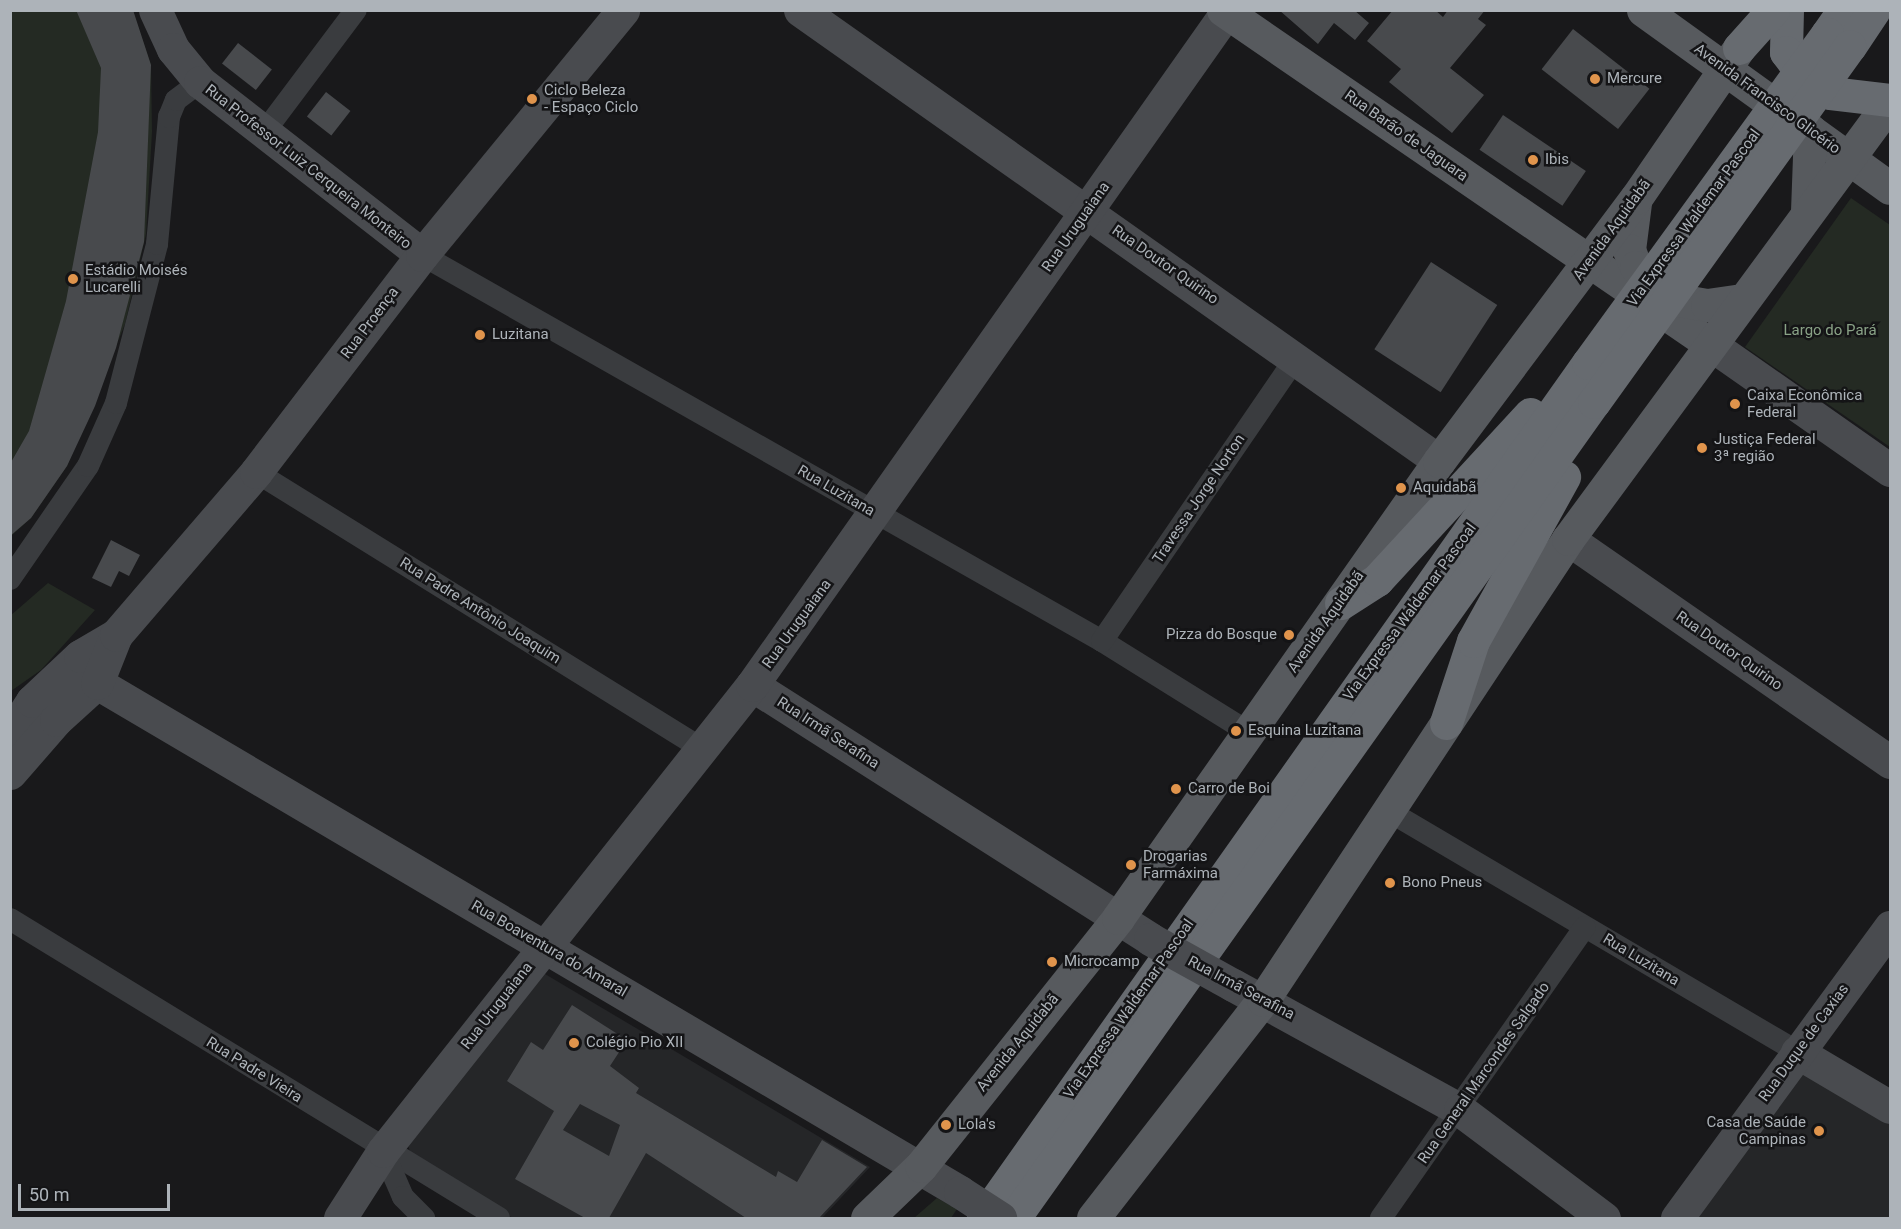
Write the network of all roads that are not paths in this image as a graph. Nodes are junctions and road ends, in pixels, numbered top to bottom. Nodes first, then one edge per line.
1 (155, 10) edge
2 (356, 10) edge
3 (623, 10) edge
4 (800, 10) edge
5 (1643, 10) edge
6 (1766, 10) edge
7 (1773, 10) edge
8 (1787, 10) edge
9 (1874, 10) edge
10 (1226, 11) edge
11 (1840, 30) edge
12 (1732, 58) junction
13 (200, 82) junction
14 (1890, 101) edge
15 (1810, 130) junction
16 (265, 131) junction
17 (1847, 158) junction
18 (1890, 188) edge
19 (1636, 198) junction
20 (1087, 210) junction
21 (1807, 211) junction
22 (422, 255) junction
23 (1589, 262) junction
24 (1742, 300) junction
25 (1710, 345) junction
26 (1296, 358) junction
27 (1587, 381) junction
28 (1576, 429) junction
29 (1439, 461) junction
30 (1890, 470) edge
31 (256, 472) junction
32 (877, 514) junction
33 (1568, 539) junction
34 (10, 579) edge
35 (1341, 603) junction
36 (116, 634) junction
37 (1102, 641) junction
38 (97, 683) junction
39 (752, 685) junction
40 (33, 711) edge
41 (1446, 723) junction
42 (1248, 732) junction
43 (10, 735) edge
44 (10, 749) edge
45 (704, 750) junction
46 (1890, 762) edge
47 (10, 773) edge
48 (1392, 813) junction
49 (1118, 918) junction
50 (10, 919) edge
51 (1585, 927) junction
52 (1890, 927) edge
53 (544, 946) junction
54 (1263, 1000) junction
55 (1797, 1052) junction
56 (1890, 1107) edge
57 (1460, 1110) junction
58 (383, 1151) junction
59 (921, 1166) junction
60 (340, 1218) edge
61 (424, 1218) edge
62 (499, 1218) edge
63 (867, 1218) edge
64 (983, 1218) edge
65 (1000, 1218) edge
66 (1014, 1218) edge
67 (1094, 1218) edge
68 (1381, 1218) edge
69 (1604, 1218) edge
70 (1677, 1218) edge

1 - 13 main road, Rua Professor Luiz Cerqueira Monteiro
2 - 16 street
3 - 22 main road, Rua Proença
4 - 20 main road, Rua Doutor Quirino
5 - 12 main road, Avenida Francisco Glicério
6 - 12 main road, Avenida Aquidabã
7 - 12 highway
8 - 14 highway
9 - 11 highway, Via Expressa Waldemar Pascoal
10 - 20 main road, Rua Uruguaiana
10 - 23 main road, Rua Barão de Jaguara
11 - 27 highway, Via Expressa Waldemar Pascoal, bridge
12 - 15 main road, Avenida Francisco Glicério
12 - 19 main road, Avenida Aquidabã
13 - 16 main road, Rua Professor Luiz Cerqueira Monteiro
13 - 34 street
14 - 17 main road
15 - 17 main road, Avenida Francisco Glicério
15 - 21 main road
16 - 22 main road, Rua Professor Luiz Cerqueira Monteiro
17 - 18 main road, Avenida Francisco Glicério
17 - 21 main road
19 - 23 main road, Avenida Aquidabã
19 - 24 main road
20 - 26 main road, Rua Doutor Quirino
20 - 32 main road, Rua Uruguaiana
21 - 24 main road
22 - 31 main road, Rua Proença
22 - 32 street, Rua Luzitana
23 - 25 main road, Rua Barão de Jaguara
23 - 29 main road, Avenida Aquidabã
24 - 25 main road
25 - 30 main road
25 - 33 main road
26 - 29 main road, Rua Doutor Quirino
26 - 37 street, Travessa Jorge Norton
27 - 28 highway, Via Expressa Waldemar Pascoal
27 - 35 highway
27 - 64 highway, Via Expressa Waldemar Pascoal
28 - 41 highway
28 - 66 highway, Via Expressa Waldemar Pascoal
29 - 35 main road, Avenida Aquidabã
31 - 36 main road, Rua Proença
31 - 45 street, Rua Padre Antônio Joaquim
32 - 37 street, Rua Luzitana
32 - 39 main road, Rua Uruguaiana
33 - 41 main road
33 - 46 main road, Rua Doutor Quirino
35 - 42 main road, Avenida Aquidabã
36 - 38 main road, Rua Proença
36 - 40 main road, Rua Proença
37 - 42 street, Rua Luzitana
38 - 40 main road, Rua Proença
38 - 53 main road, Rua Boaventura do Amaral
39 - 45 main road, Rua Uruguaiana
39 - 49 main road, Rua Irmã Serafina
40 - 43 main road, Rua Proença
40 - 44 main road, Rua Proença
40 - 47 main road, Rua Proença
41 - 48 main road
42 - 49 main road, Avenida Aquidabã
45 - 53 main road, Rua Uruguaiana
48 - 51 street, Rua Luzitana
48 - 54 main road
49 - 54 main road, Rua Irmã Serafina, bridge
49 - 59 main road, Avenida Aquidabã
50 - 58 street, Rua Padre Vieira
51 - 55 street, Rua Luzitana
51 - 57 street, Rua General Marcondes Salgado
52 - 55 main road, Rua Duque de Caxias
53 - 58 main road, Rua Uruguaiana
53 - 59 main road, Rua Boaventura do Amaral
54 - 57 main road, Rua Irmã Serafina
54 - 67 main road
55 - 56 main road, Rua Luzitana
55 - 70 main road, Rua Duque de Caxias
57 - 68 street, Rua General Marcondes Salgado
57 - 69 main road, Rua Irmã Serafina
58 - 60 main road, Rua Uruguaiana
58 - 61 street
58 - 62 street, Rua Padre Vieira
59 - 63 main road, Avenida Aquidabã
59 - 65 main road, Rua Boaventura do Amaral, bridge

